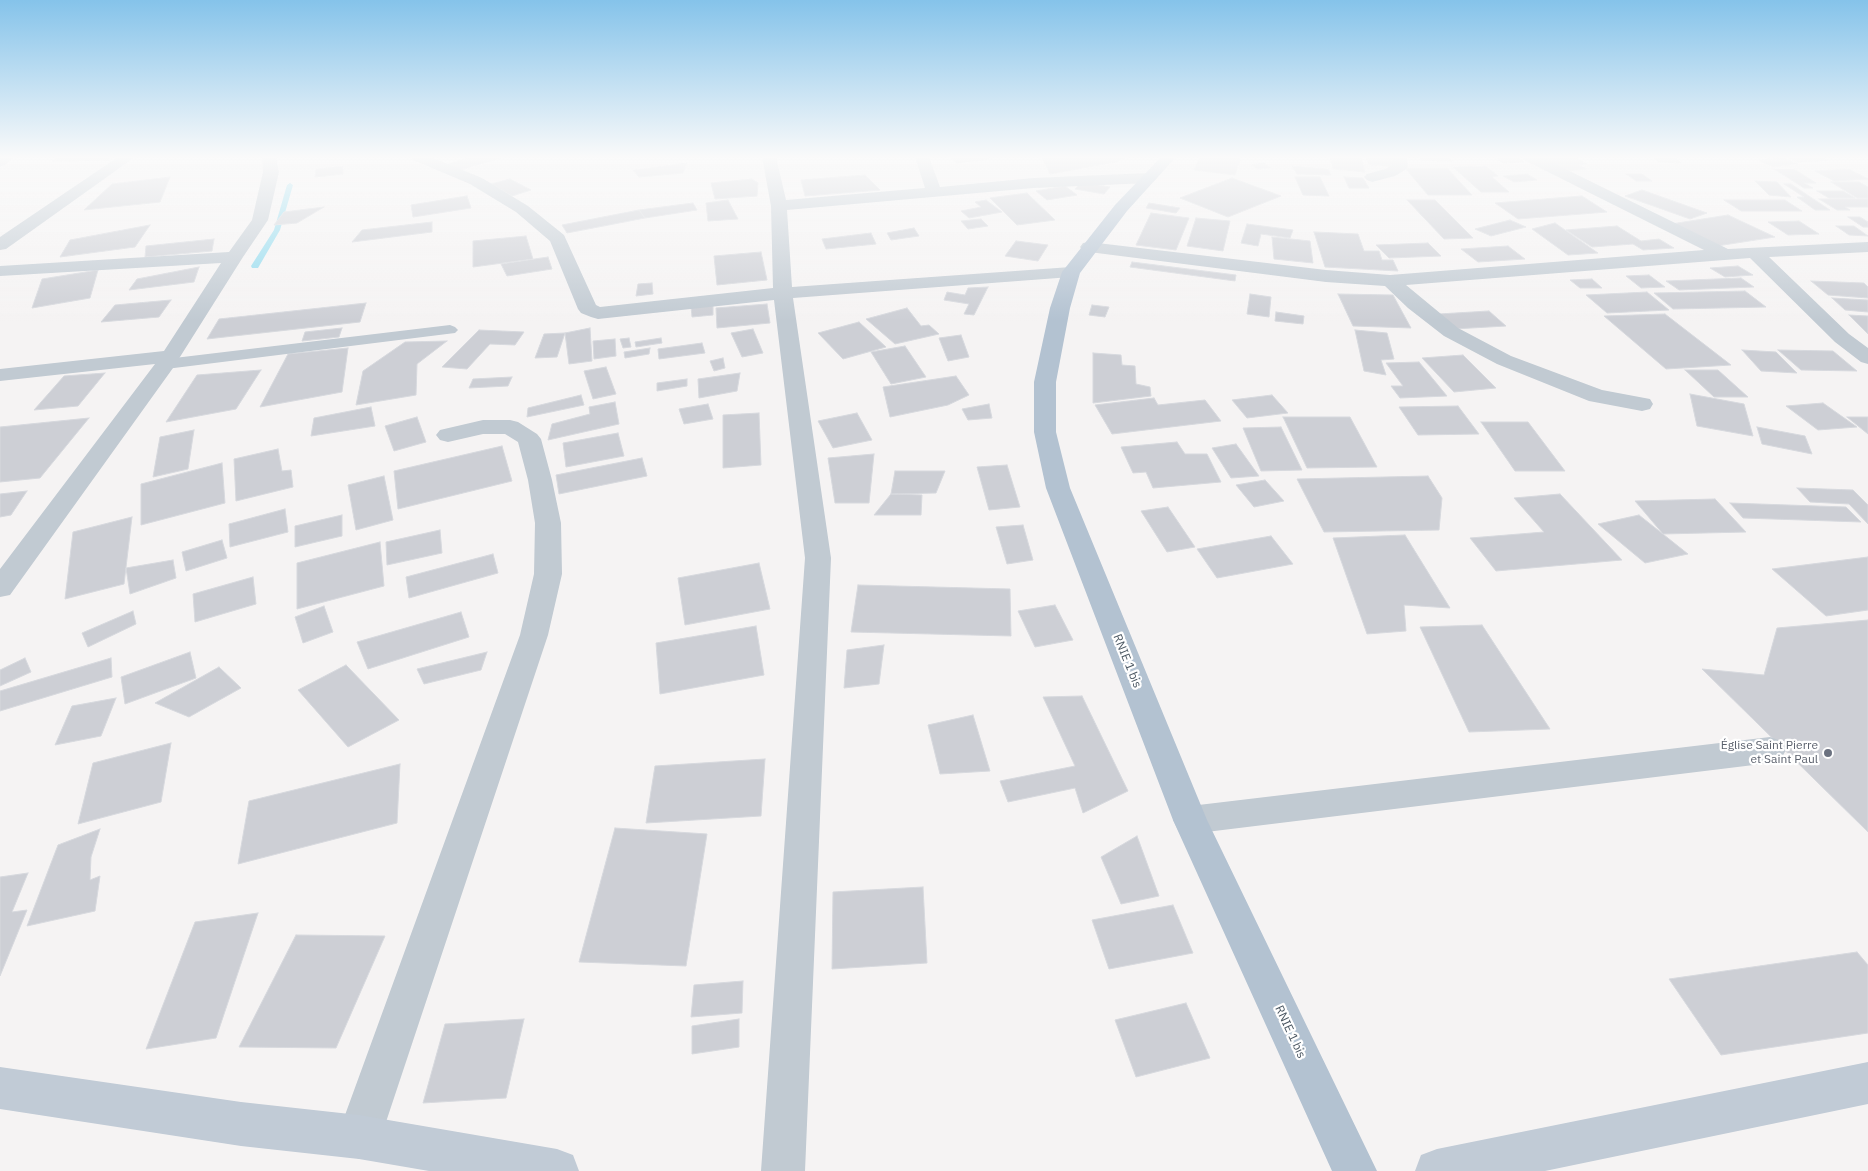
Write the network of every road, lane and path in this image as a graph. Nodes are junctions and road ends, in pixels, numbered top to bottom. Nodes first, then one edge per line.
1 (49, 212) edge
2 (262, 212) edge
3 (526, 212) edge
4 (779, 212) edge
5 (1118, 212) edge
6 (1639, 212) edge
7 (0, 245) edge
8 (1868, 247) edge
9 (1090, 248) junction
10 (1755, 253) junction
11 (1725, 254) junction
12 (234, 257) junction
13 (0, 271) edge
14 (1071, 272) junction
15 (1390, 281) junction
16 (783, 293) junction
17 (450, 330) dead end
18 (1868, 358) edge
19 (169, 360) junction
20 (0, 375) edge
21 (1642, 404) dead end
22 (448, 435) dead end
23 (0, 588) edge
24 (1770, 750) dead end
25 (1190, 820) junction
26 (1868, 1083) edge
27 (0, 1088) edge
28 (359, 1137) junction
29 (557, 1171) edge
30 (784, 1171) edge
31 (1355, 1171) edge
32 (1437, 1171) edge

1 - 7 street
2 - 12 street
3 - 16 street
4 - 16 street
5 - 9 main road, RNIE 1 bis
6 - 11 street
8 - 10 street
9 - 14 main road, RNIE 1 bis
9 - 15 street
10 - 11 street
10 - 18 street
11 - 15 street
12 - 13 street
12 - 19 street
14 - 16 street
14 - 25 main road, RNIE 1 bis
15 - 21 street
16 - 30 street
17 - 19 lane
19 - 20 street
19 - 23 street
22 - 28 street
24 - 25 street
25 - 31 main road, RNIE 1 bis
26 - 32 street
27 - 28 street
28 - 29 street

